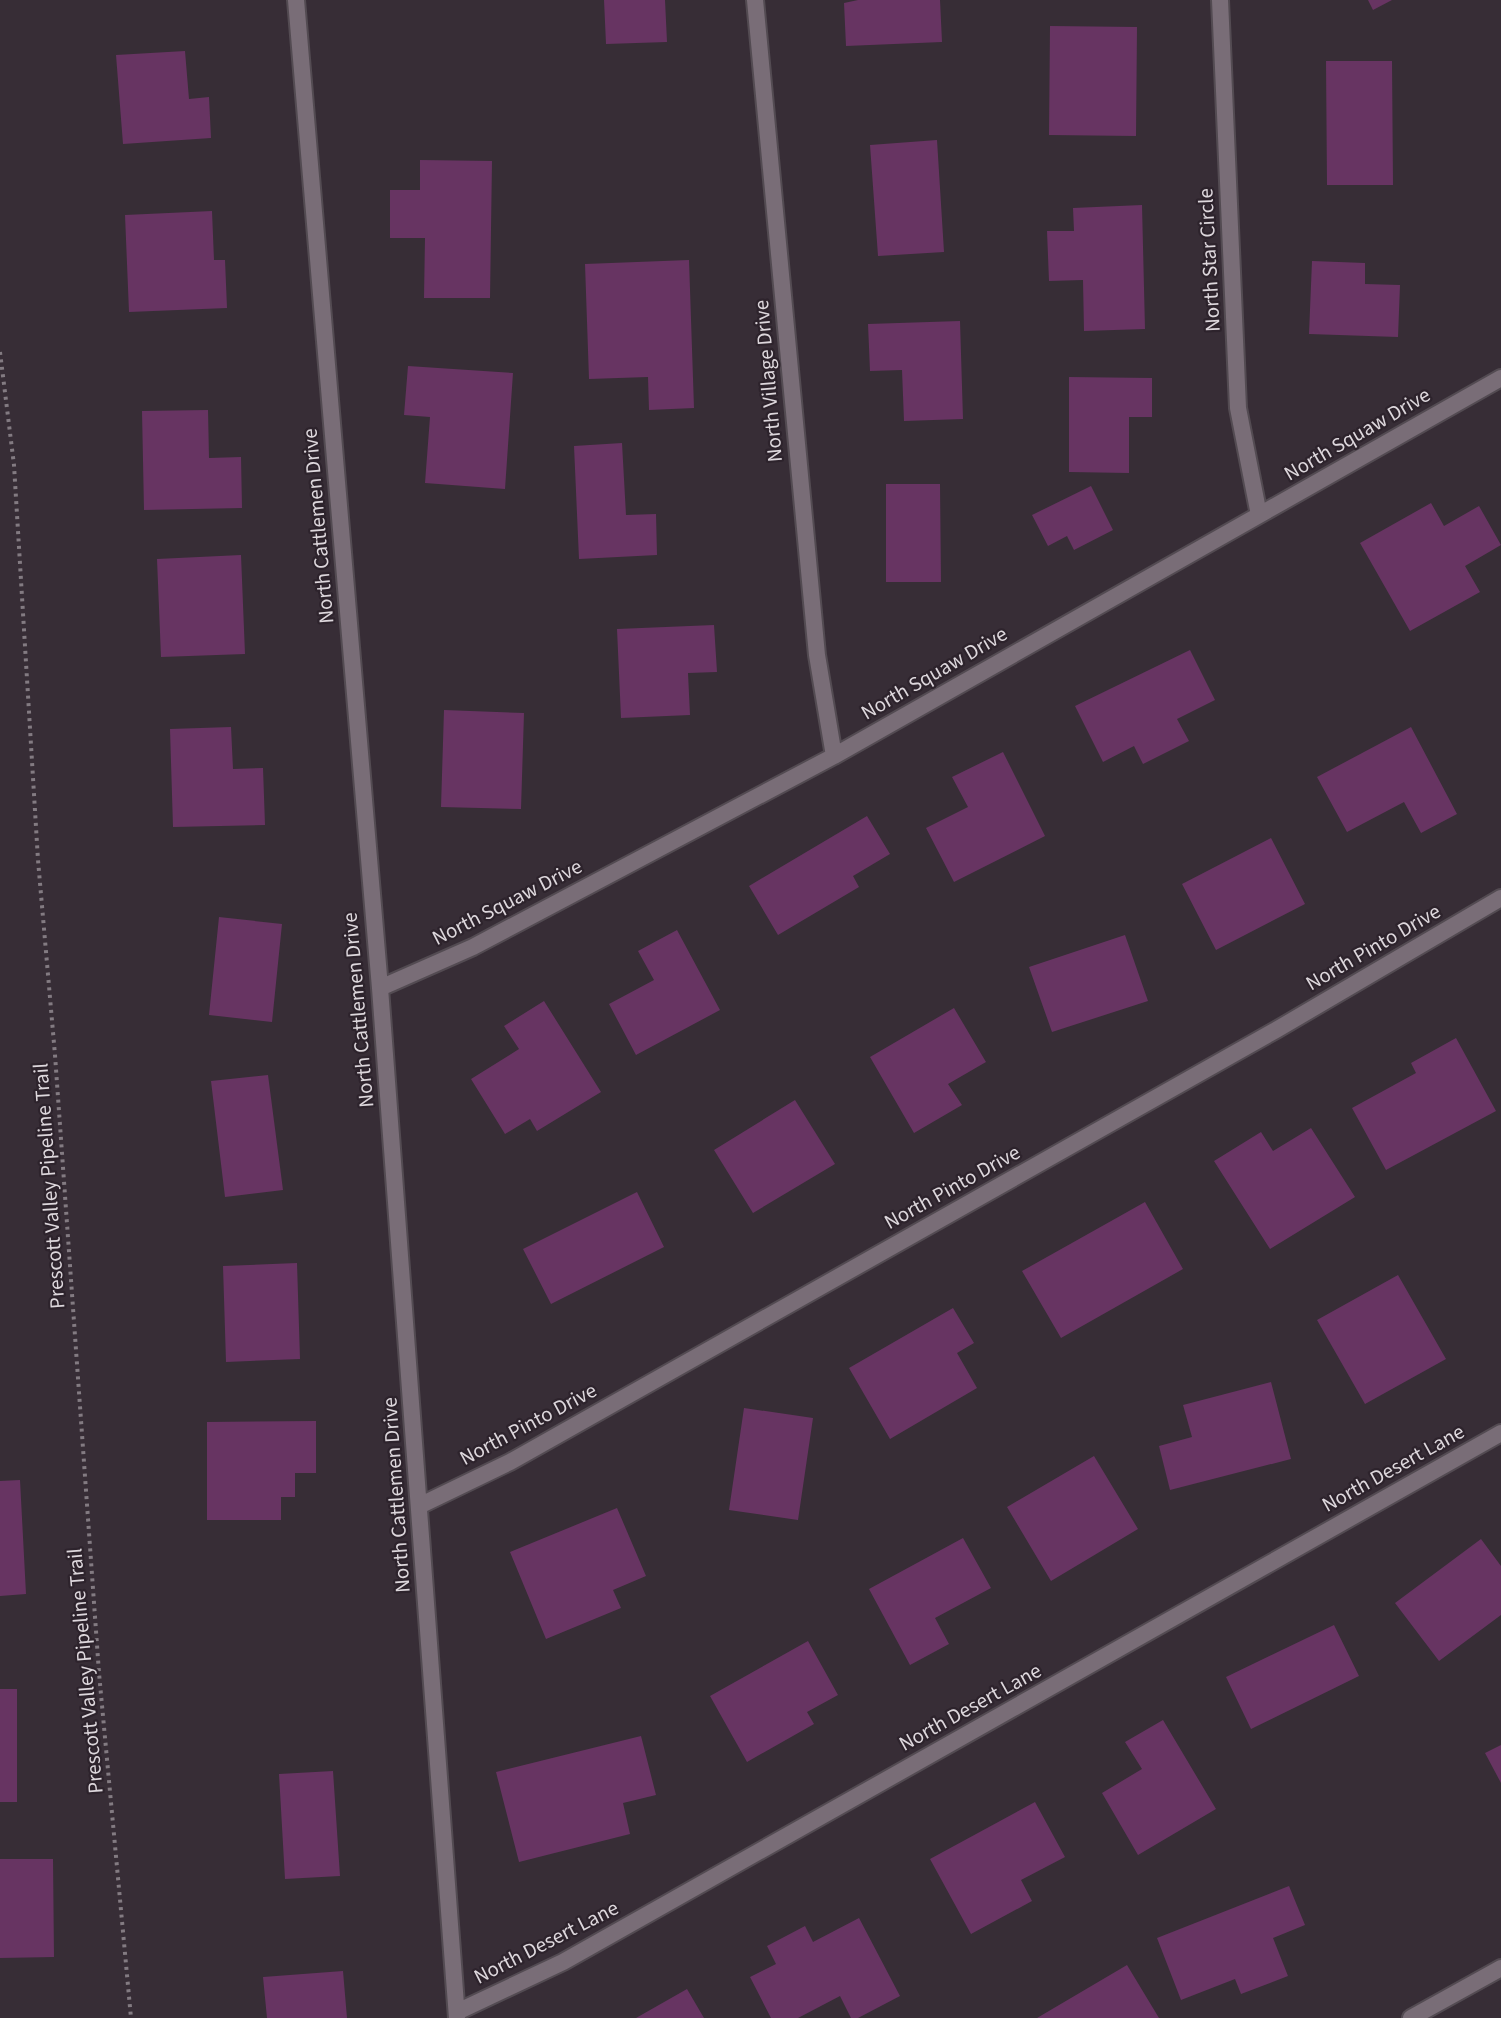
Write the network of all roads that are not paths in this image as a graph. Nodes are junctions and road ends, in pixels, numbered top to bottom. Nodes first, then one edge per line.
1 (296, 0) edge
2 (755, 0) edge
3 (1220, 0) edge
4 (1501, 378) edge
5 (1259, 515) junction
6 (834, 756) junction
7 (1501, 898) edge
8 (380, 988) junction
9 (1501, 1433) edge
10 (419, 1506) junction
11 (1501, 1968) edge
12 (457, 2015) edge
13 (1411, 2018) edge

1 - 8 street, North Cattlemen Drive
2 - 6 street, North Village Drive
3 - 5 street, North Star Circle
4 - 5 street, North Squaw Drive
5 - 6 street, North Squaw Drive
6 - 8 street, North Squaw Drive
7 - 10 street, North Pinto Drive
8 - 10 street, North Cattlemen Drive
9 - 12 street, North Desert Lane
10 - 12 street, North Cattlemen Drive
11 - 13 street

